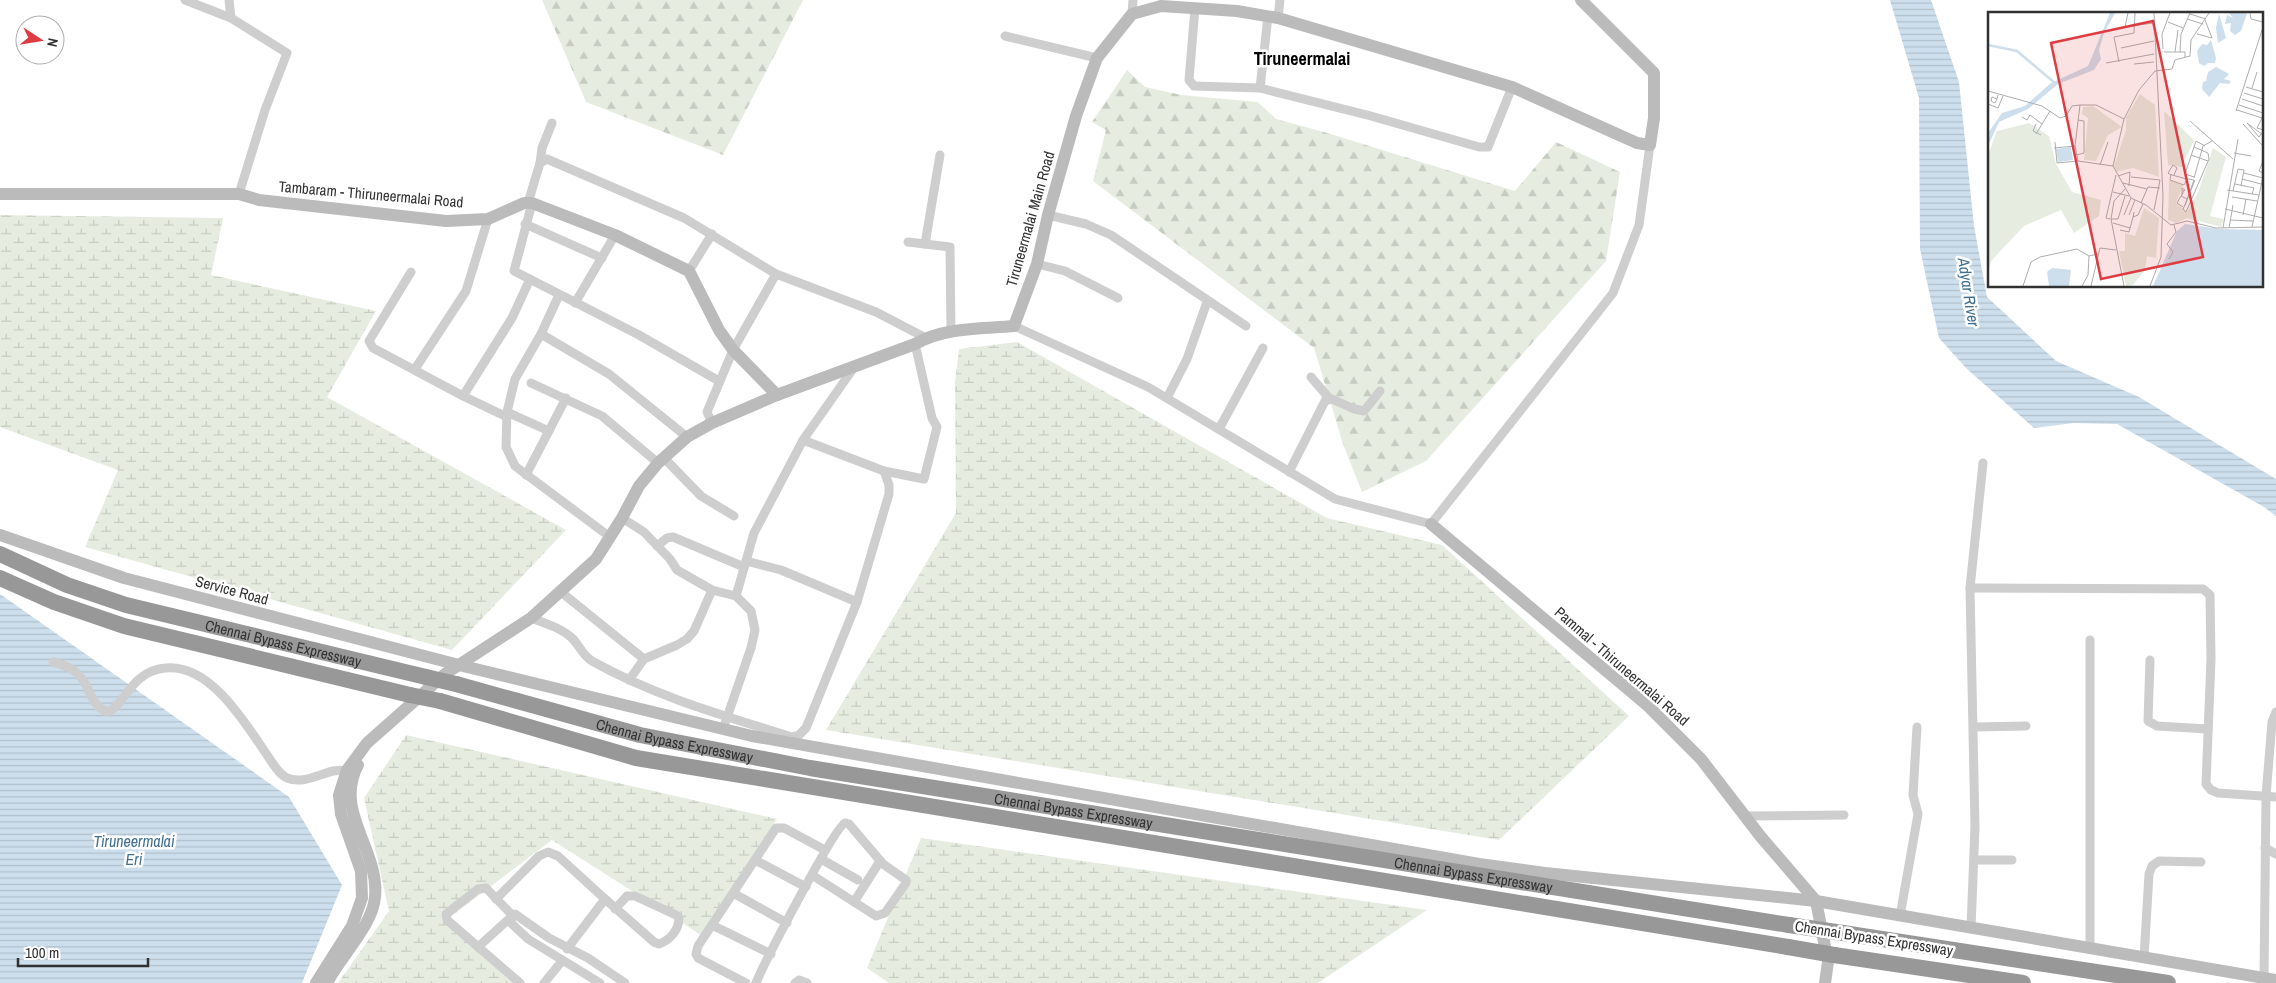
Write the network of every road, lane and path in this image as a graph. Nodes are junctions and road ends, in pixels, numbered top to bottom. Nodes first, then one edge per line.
1 (185, 0) edge
2 (229, 0) edge
3 (1133, 0) edge
4 (1280, 0) edge
5 (1581, 0) edge
6 (1195, 8) junction
7 (1132, 14) junction
8 (1273, 17) junction
9 (231, 18) junction
10 (1005, 36) dead end
11 (1097, 58) junction
12 (1260, 88) junction
13 (1512, 88) junction
14 (552, 123) dead end
15 (1650, 145) junction
16 (940, 155) dead end
17 (540, 163) junction
18 (0, 194) edge
19 (239, 194) junction
20 (530, 203) junction
21 (1048, 215) junction
22 (488, 219) junction
23 (525, 224) junction
24 (712, 234) junction
25 (615, 235) junction
26 (908, 242) dead end
27 (925, 244) junction
28 (602, 258) junction
29 (1037, 264) junction
30 (689, 271) junction
31 (411, 272) dead end
32 (776, 274) junction
33 (530, 280) junction
34 (558, 295) junction
35 (1118, 298) dead end
36 (1206, 302) junction
37 (575, 303) junction
38 (1014, 326) junction
39 (1246, 326) dead end
40 (950, 331) junction
41 (541, 334) junction
42 (920, 341) junction
43 (1263, 348) dead end
44 (733, 350) junction
45 (857, 364) junction
46 (415, 369) junction
47 (1310, 376) dead end
48 (719, 381) junction
49 (531, 383) dead end
50 (1380, 391) dead end
51 (777, 395) junction
52 (463, 396) junction
53 (566, 398) junction
54 (1167, 398) junction
55 (1328, 398) junction
56 (507, 415) junction
57 (712, 423) junction
58 (1219, 429) junction
59 (549, 431) junction
60 (687, 437) junction
61 (804, 440) junction
62 (661, 460) junction
63 (1983, 463) dead end
64 (884, 471) junction
65 (1289, 472) junction
66 (526, 475) junction
67 (734, 516) dead end
68 (622, 518) junction
69 (1431, 524) junction
70 (0, 535) edge
71 (610, 537) junction
72 (657, 546) junction
73 (0, 554) edge
74 (745, 564) junction
75 (0, 578) edge
76 (1970, 588) junction
77 (712, 590) junction
78 (561, 592) junction
79 (736, 596) junction
80 (857, 602) junction
81 (531, 618) junction
82 (2090, 640) dead end
83 (644, 659) junction
84 (2150, 660) dead end
85 (53, 662) dead end
86 (459, 665) junction
87 (629, 680) junction
88 (2276, 712) edge
89 (725, 723) junction
90 (2026, 726) dead end
91 (1917, 727) dead end
92 (1974, 727) junction
93 (2208, 729) junction
94 (350, 772) junction
95 (2271, 796) edge
96 (1844, 814) dead end
97 (1745, 816) junction
98 (2265, 848) junction
99 (825, 850) junction
100 (2276, 854) edge
101 (821, 859) junction
102 (755, 860) junction
103 (1974, 860) junction
104 (2012, 860) dead end
105 (880, 861) junction
106 (2201, 862) dead end
107 (1475, 869) junction
108 (812, 875) junction
109 (1543, 879) junction
110 (858, 880) dead end
111 (806, 887) junction
112 (733, 893) junction
113 (496, 899) junction
114 (605, 899) junction
115 (1816, 901) junction
116 (854, 902) junction
117 (616, 909) junction
118 (1900, 916) junction
119 (511, 917) junction
120 (787, 923) junction
121 (712, 924) junction
122 (1971, 928) junction
123 (478, 947) junction
124 (567, 949) junction
125 (2090, 949) junction
126 (771, 954) junction
127 (2144, 958) junction
128 (562, 961) junction
129 (606, 970) junction
130 (2270, 979) edge
131 (597, 982) edge
132 (316, 983) edge
133 (327, 983) edge
134 (520, 983) edge
135 (544, 983) edge
136 (625, 983) edge
137 (746, 983) edge
138 (756, 983) edge
139 (795, 983) edge
140 (807, 983) edge
141 (1825, 983) edge
142 (2023, 983) edge
143 (2168, 983) edge

1 - 9 street
2 - 9 street
3 - 7 street
4 - 8 street
5 - 15 street
6 - 7 street
6 - 8 street
6 - 12 street
7 - 11 street, Tiruneermalai Main Road
8 - 12 street
8 - 13 street
9 - 19 street
10 - 11 street
11 - 21 street, Tiruneermalai Main Road
12 - 13 street
13 - 15 street
14 - 17 street
15 - 69 street
16 - 27 street
17 - 20 street
17 - 24 street
18 - 19 street, Tambaram - Thiruneermalai Road
19 - 22 street, Tambaram - Thiruneermalai Road
20 - 22 street, Tambaram - Thiruneermalai Road
20 - 23 street
20 - 25 street
21 - 29 street, Tiruneermalai Main Road
21 - 36 street
22 - 46 street
23 - 28 street
23 - 33 street
24 - 30 street
24 - 32 street
25 - 28 street
25 - 30 street
26 - 27 street
27 - 40 street
28 - 37 street
29 - 35 street
29 - 38 street, Tiruneermalai Main Road
30 - 44 street
31 - 46 street
32 - 42 street
32 - 44 street
33 - 34 street
33 - 52 street
34 - 37 street
34 - 41 street
36 - 39 street
36 - 54 street
37 - 48 street
38 - 40 street
38 - 54 street
40 - 42 street
41 - 56 street
41 - 60 street
42 - 45 street
42 - 64 street
43 - 58 street
44 - 48 street
44 - 51 street
45 - 51 street
45 - 61 street
46 - 52 street
47 - 55 street
48 - 57 street
49 - 53 street
50 - 55 street
51 - 57 street
52 - 56 street
53 - 59 street
53 - 62 street
54 - 58 street
55 - 65 street
56 - 59 street
56 - 66 street
57 - 60 street
58 - 65 street
59 - 66 street
60 - 62 street
61 - 64 street
61 - 74 street
62 - 67 street
62 - 68 street
63 - 76 street
64 - 80 street
65 - 69 street
66 - 71 street
68 - 71 street
68 - 72 street
69 - 97 street, Pammal - Thiruneermalai Road
70 - 86 street, Service Road
71 - 78 street
72 - 74 street
72 - 77 street
73 - 107 highway, Chennai Bypass Expressway, bridge
74 - 79 street
74 - 80 street
75 - 142 highway, Chennai Bypass Expressway, bridge
76 - 92 street
76 - 93 street
77 - 79 street
77 - 83 street
78 - 81 street
78 - 83 street
79 - 89 street
80 - 89 street
81 - 86 street
81 - 87 street
82 - 125 street
83 - 87 street
84 - 93 street
85 - 94 street
86 - 89 street, Service Road
86 - 94 street
87 - 89 street
88 - 95 street
89 - 107 street, Service Road
90 - 92 street
91 - 118 street
92 - 103 street
93 - 95 street
94 - 132 street
94 - 133 street
95 - 98 street
96 - 97 street
97 - 115 street, Pammal - Thiruneermalai Road
98 - 100 street
98 - 130 street
99 - 101 street
99 - 102 street
99 - 105 street
101 - 108 street
101 - 110 street
102 - 111 street
102 - 112 street
103 - 104 street
103 - 122 street
105 - 116 street
105 - 116 street
106 - 127 street
107 - 109 highway, Chennai Bypass Expressway
108 - 111 street
108 - 116 street
109 - 115 street
109 - 143 highway, Chennai Bypass Expressway, bridge
111 - 120 street
112 - 120 street
112 - 121 street
113 - 114 street
113 - 119 street
113 - 123 street
114 - 117 street
114 - 124 street
115 - 118 street
115 - 141 street, Pammal - Thiruneermalai Road
117 - 117 street
118 - 122 street
119 - 123 street
119 - 124 street
119 - 128 street
120 - 126 street
121 - 126 street
121 - 137 street
122 - 125 street
123 - 134 street
124 - 129 street
125 - 127 street
126 - 138 street
127 - 130 street
128 - 131 street
128 - 135 street
129 - 131 street
129 - 136 street
139 - 140 street

